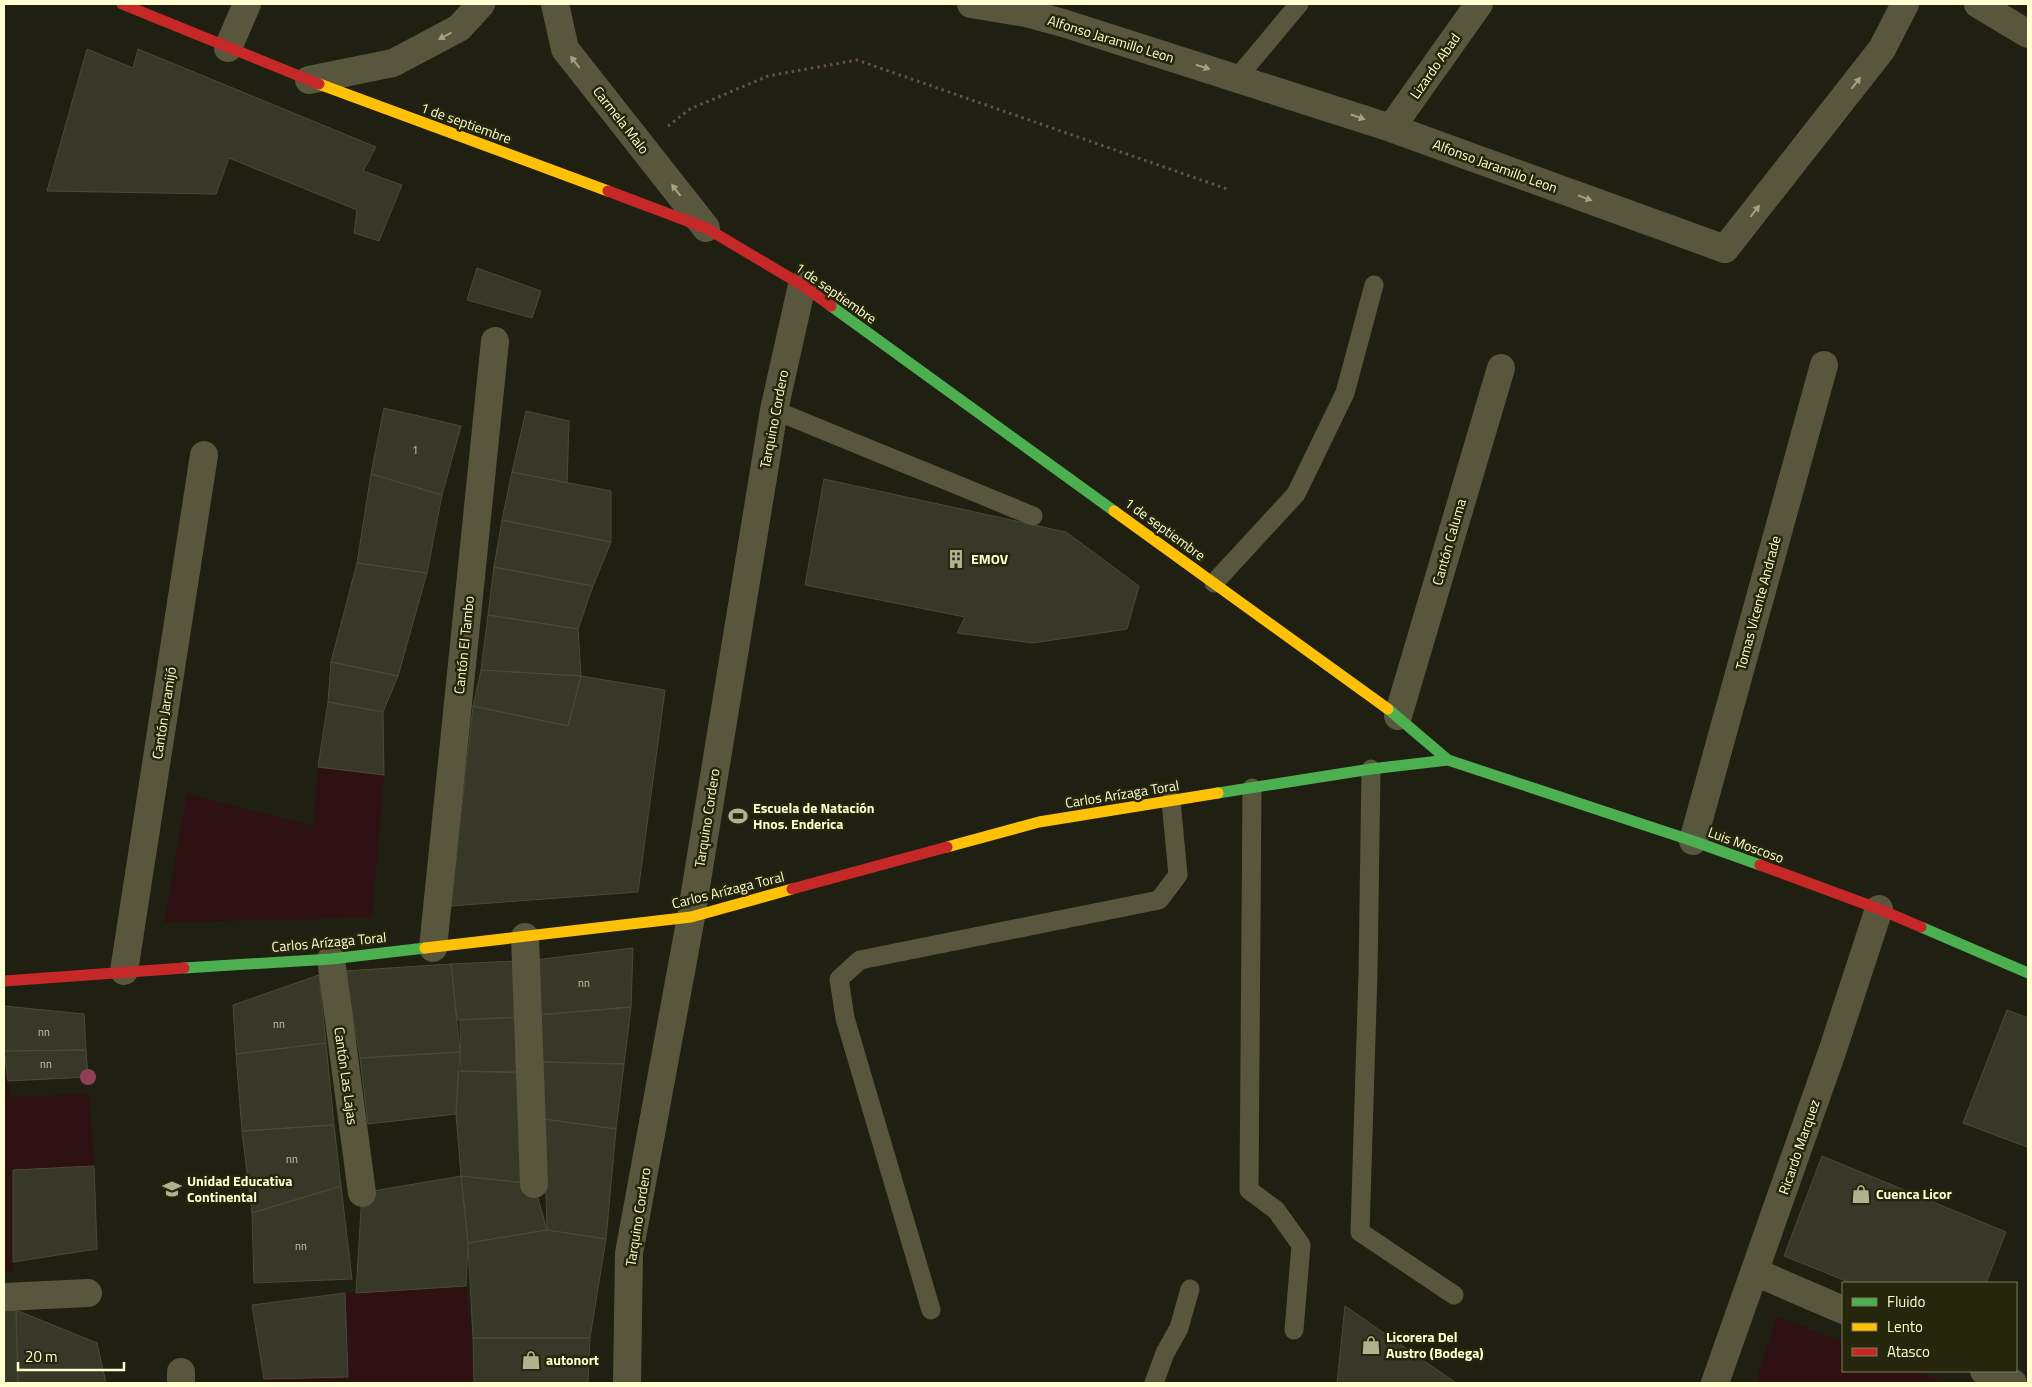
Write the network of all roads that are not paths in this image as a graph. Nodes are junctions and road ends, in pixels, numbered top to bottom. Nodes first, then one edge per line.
1 (122, 4) edge
2 (247, 4) edge
3 (481, 4) edge
4 (555, 4) edge
5 (971, 4) edge
6 (1300, 4) edge
7 (1479, 4) edge
8 (1905, 4) edge
9 (1978, 4) edge
10 (1031, 9) edge
11 (2028, 34) edge
12 (228, 48) junction
13 (1238, 78) junction
14 (309, 80) junction
15 (1391, 128) junction
16 (706, 228) junction
17 (802, 285) junction
18 (1374, 285) dead end
19 (495, 341) dead end
20 (1824, 366) dead end
21 (1501, 368) dead end
22 (774, 410) junction
23 (204, 455) dead end
24 (1033, 516) dead end
25 (1214, 583) junction
26 (1398, 716) junction
27 (1448, 760) junction
28 (1371, 769) junction
29 (1252, 788) junction
30 (1170, 801) junction
31 (1693, 841) junction
32 (1878, 910) junction
33 (691, 917) junction
34 (525, 937) junction
35 (433, 948) junction
36 (330, 959) junction
37 (124, 971) junction
38 (2028, 973) edge
39 (4, 981) edge
40 (534, 1184) dead end
41 (362, 1193) dead end
42 (1755, 1272) junction
43 (1190, 1289) dead end
44 (88, 1293) dead end
45 (1454, 1294) dead end
46 (4, 1297) edge
47 (931, 1310) dead end
48 (1842, 1310) edge
49 (1294, 1330) dead end
50 (1986, 1372) edge
51 (627, 1383) edge
52 (1154, 1383) edge
53 (1715, 1383) edge
54 (2013, 1383) edge

1 - 12 street, 1 de septiembre
2 - 12 street
3 -> 14 street
16 -> 4 street, Carmela Malo
5 - 10 street, Alfonso Jaramillo Leon
6 - 13 lane
7 - 15 street, Lizardo Abad
15 -> 8 street, Alfonso Jaramillo Leon
9 - 11 street
10 -> 13 street, Alfonso Jaramillo Leon
12 - 14 street, 1 de septiembre
13 -> 15 street, Alfonso Jaramillo Leon
14 - 16 street, 1 de septiembre
16 - 17 street, 1 de septiembre
17 - 22 street, Tarquino Cordero
17 - 25 street, 1 de septiembre
18 - 25 lane
19 - 35 street, Cantón El Tambo
20 - 31 street, Tomas Vicente Andrade
21 - 26 street, Cantón Caluma
22 - 24 lane
22 - 33 street, Tarquino Cordero
23 - 37 street, Cantón Jaramijó
25 - 26 street, 1 de septiembre
26 - 27 street, 1 de septiembre
27 - 28 street, Carlos Arízaga Toral
27 - 31 street, Luis Moscoso
28 - 29 street, Carlos Arízaga Toral
28 - 45 lane
29 - 30 street, Carlos Arízaga Toral
29 - 49 lane
30 - 33 street, Carlos Arízaga Toral
30 - 47 lane
31 - 32 street, Luis Moscoso
32 - 38 street, Luis Moscoso
32 - 42 street, Ricardo Marquez
33 - 34 street, Carlos Arízaga Toral
33 - 51 street, Tarquino Cordero
34 - 35 street, Carlos Arízaga Toral
34 - 40 street
35 - 36 street, Carlos Arízaga Toral
36 - 37 street, Carlos Arízaga Toral
36 - 41 street, Cantón Las Lajas
37 - 39 street, Carlos Arízaga Toral
42 - 48 street
42 - 53 street, Ricardo Marquez
43 - 52 lane
44 - 46 street
50 - 54 street

